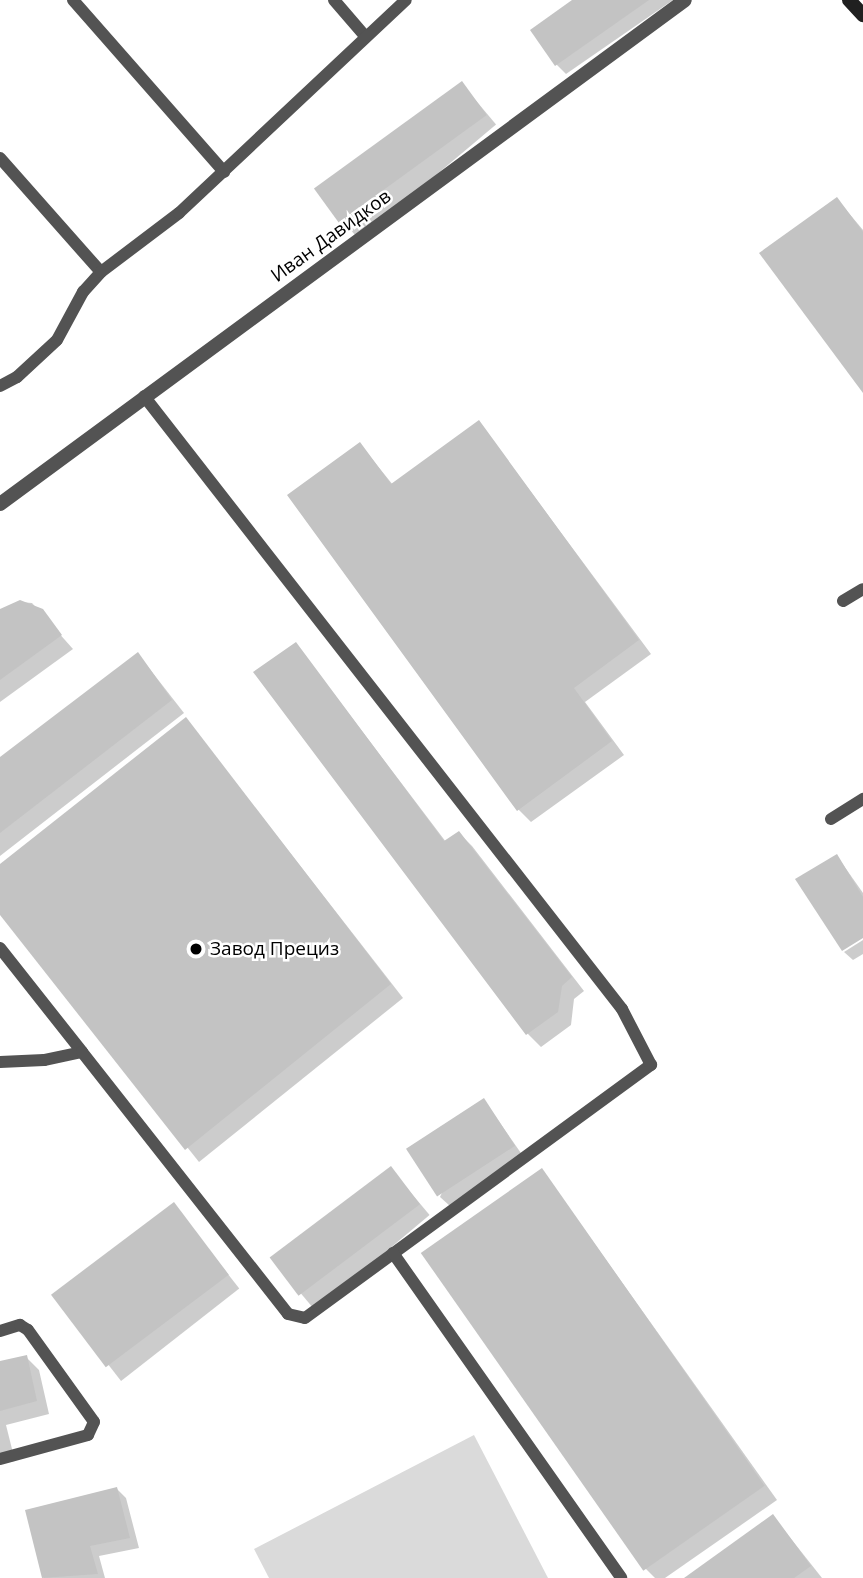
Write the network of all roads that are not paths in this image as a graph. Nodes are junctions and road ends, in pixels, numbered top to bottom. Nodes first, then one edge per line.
1 (73, 0) edge
2 (334, 0) edge
3 (406, 0) edge
4 (685, 0) edge
5 (849, 0) edge
6 (863, 15) edge
7 (365, 36) junction
8 (0, 158) edge
9 (224, 172) junction
10 (101, 272) junction
11 (0, 386) edge
12 (144, 396) junction
13 (0, 504) edge
14 (863, 589) edge
15 (843, 601) dead end
16 (863, 799) edge
17 (831, 819) dead end
18 (0, 948) edge
19 (82, 1052) junction
20 (0, 1062) edge
21 (393, 1253) junction
22 (0, 1331) edge
23 (0, 1459) edge
24 (621, 1578) edge

1 - 9 lane
2 - 7 lane
3 - 7 lane
4 - 12 street, Иван Давидков
5 - 6 main road
7 - 9 lane
8 - 10 lane
9 - 10 lane
10 - 11 lane
12 - 13 street, Иван Давидков
12 - 21 lane
14 - 15 lane
16 - 17 lane
18 - 19 lane
19 - 20 lane
19 - 21 lane
21 - 24 lane
22 - 23 lane

